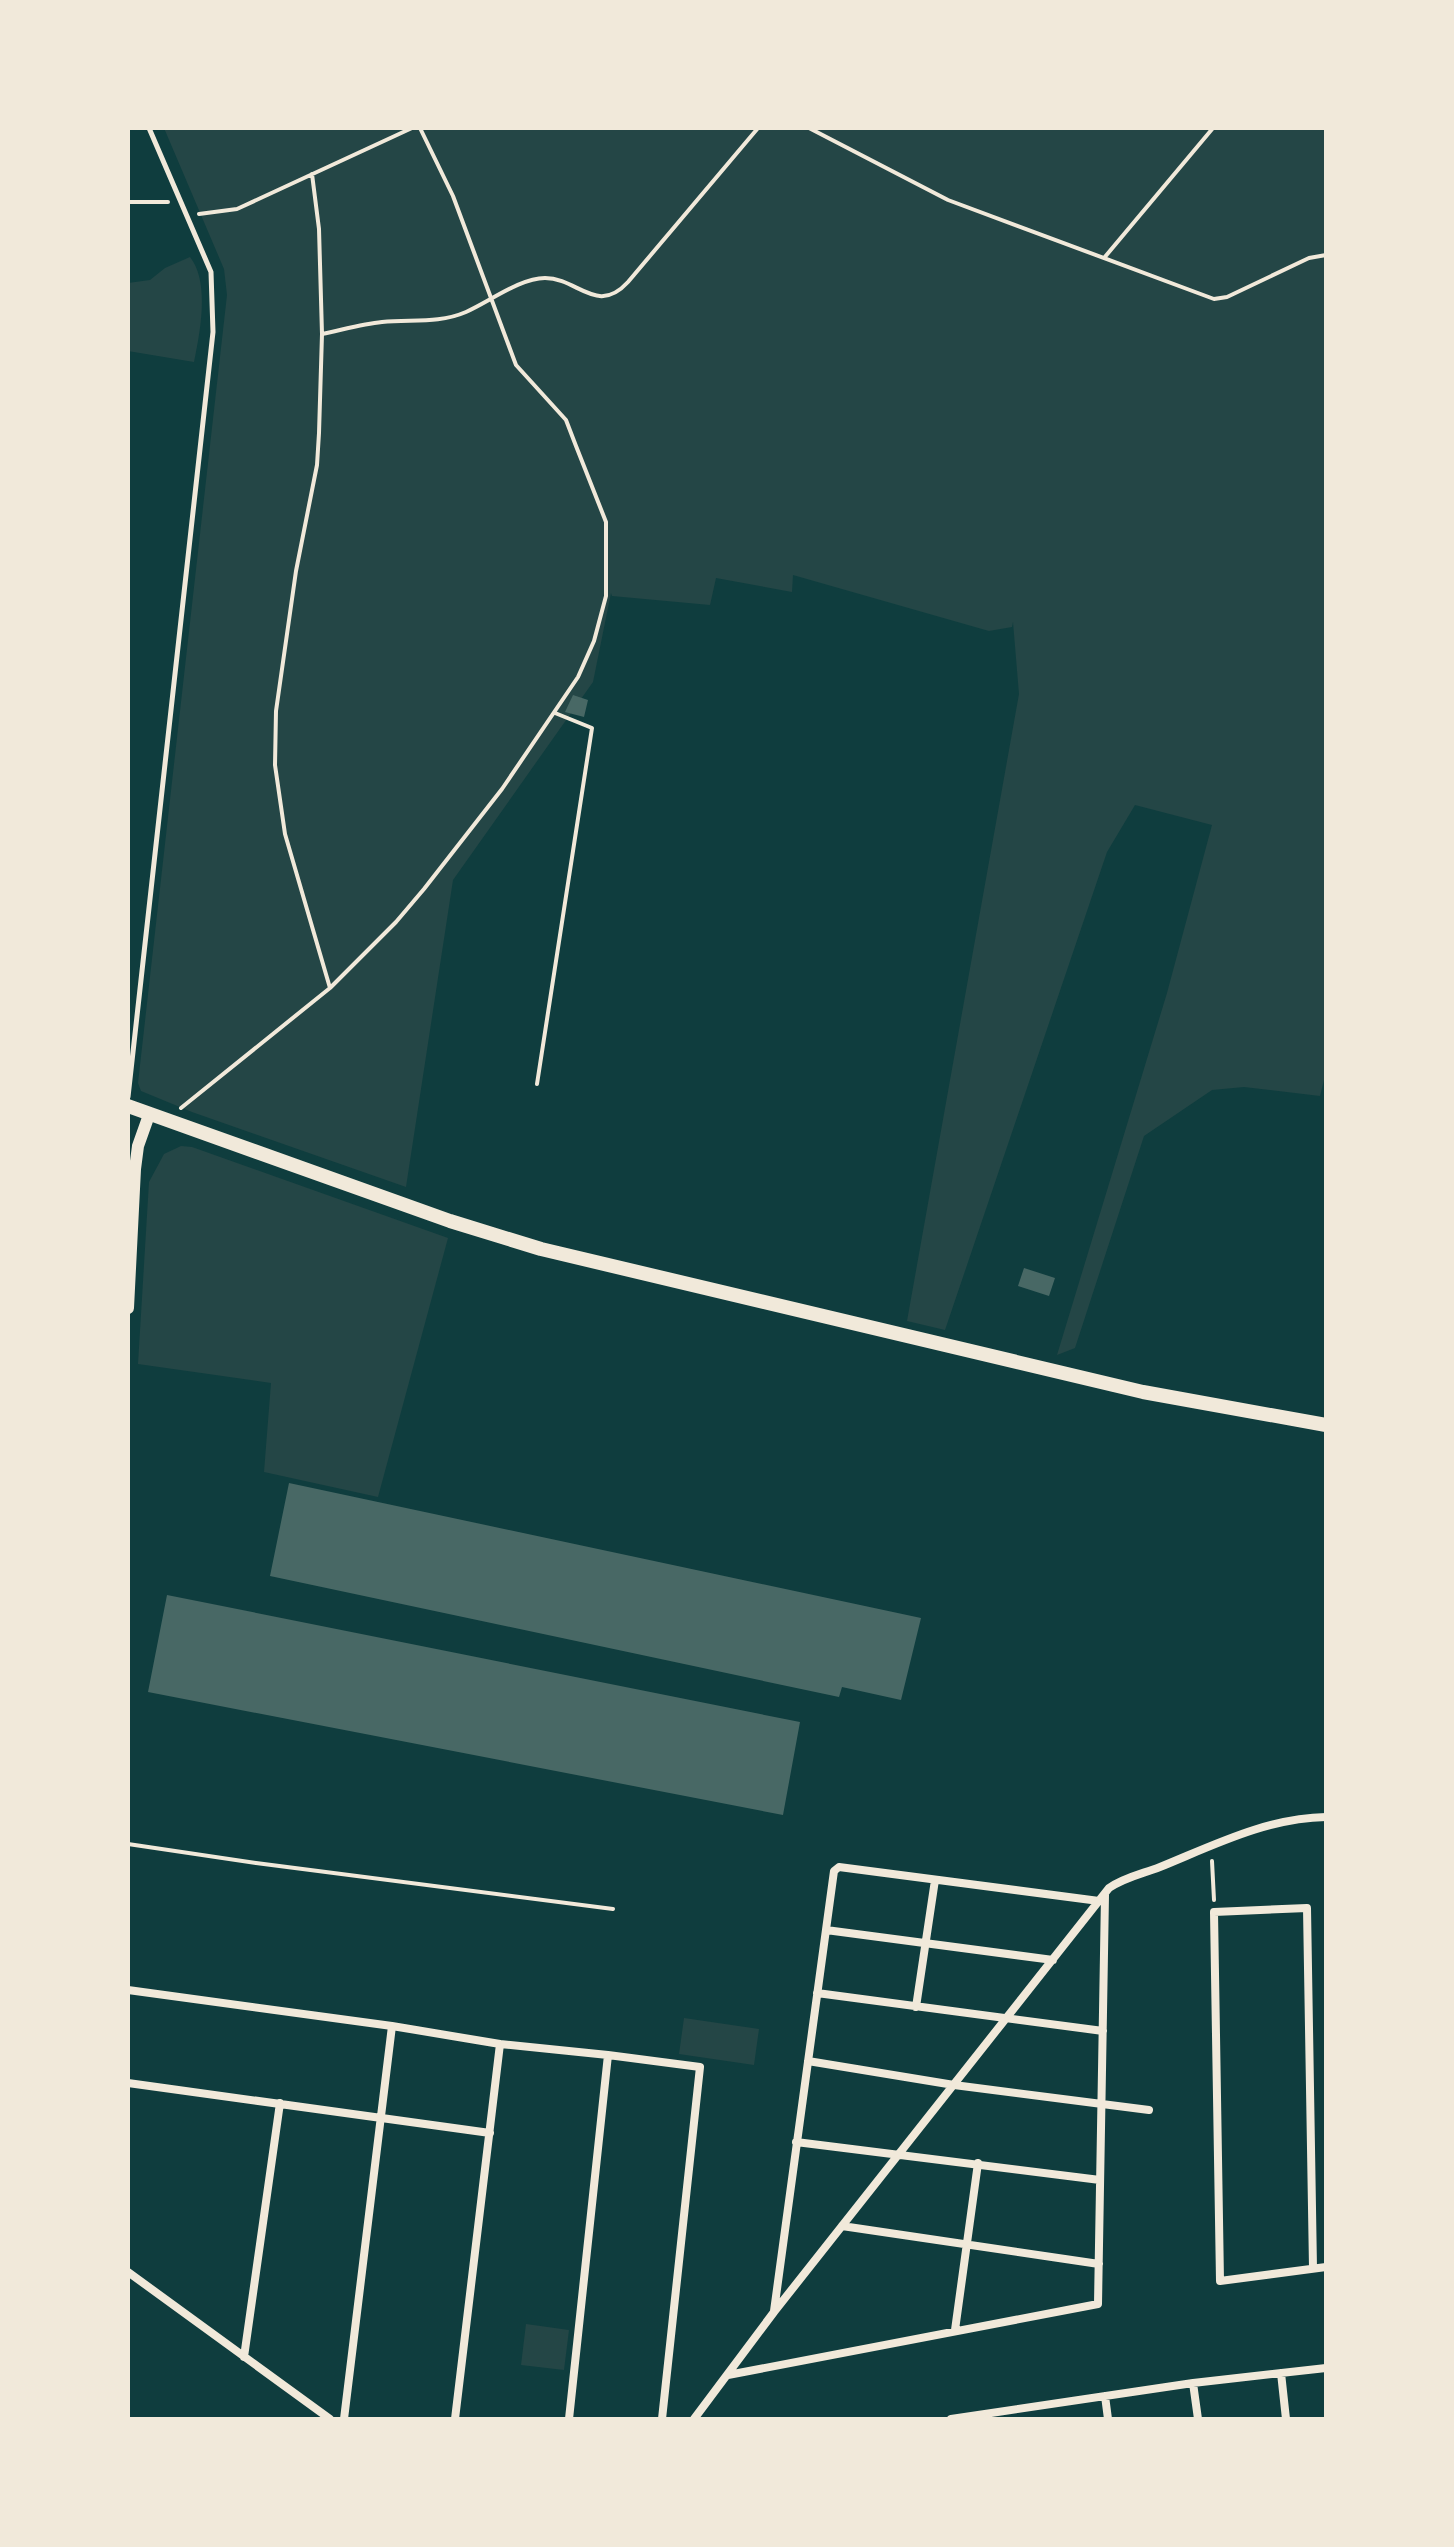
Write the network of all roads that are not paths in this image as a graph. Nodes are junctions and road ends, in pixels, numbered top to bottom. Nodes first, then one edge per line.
1 (149, 128) edge
2 (128, 1097) edge
3 (128, 1106) edge
4 (149, 1115) junction
5 (128, 1308) edge
6 (1326, 1425) edge
7 (1326, 1817) edge
8 (935, 1880) junction
9 (1102, 1897) junction
10 (826, 1930) junction
11 (925, 1943) junction
12 (1053, 1960) junction
13 (128, 1990) edge
14 (817, 1993) junction
15 (916, 2007) junction
16 (1005, 2019) junction
17 (392, 2026) junction
18 (1103, 2031) junction
19 (500, 2044) junction
20 (608, 2055) junction
21 (808, 2061) junction
22 (128, 2083) edge
23 (954, 2085) junction
24 (280, 2103) junction
25 (1102, 2103) junction
26 (1149, 2110) dead end
27 (381, 2118) junction
28 (490, 2133) junction
29 (796, 2142) junction
30 (900, 2153) junction
31 (978, 2163) junction
32 (1100, 2180) junction
33 (842, 2226) junction
34 (966, 2244) junction
35 (1099, 2264) junction
36 (1326, 2267) edge
37 (1313, 2268) junction
38 (128, 2272) edge
39 (774, 2312) junction
40 (955, 2330) junction
41 (244, 2357) junction
42 (1326, 2368) edge
43 (1281, 2373) junction
44 (727, 2375) junction
45 (1193, 2383) junction
46 (1105, 2396) junction
47 (1017, 2408) junction
48 (330, 2419) edge
49 (344, 2419) edge
50 (455, 2419) edge
51 (569, 2419) edge
52 (662, 2419) edge
53 (694, 2419) edge
54 (951, 2419) edge
55 (1018, 2419) edge
56 (1108, 2419) edge
57 (1198, 2419) edge
58 (1286, 2419) edge

1 - 2 lane
3 - 4 main road
4 - 5 street
4 - 6 main road
7 - 9 street
8 - 9 street
8 - 10 street
8 - 11 street
9 - 12 street
9 - 18 street
10 - 11 street
10 - 14 street
11 - 12 street
11 - 15 street
12 - 16 street
13 - 17 street
14 - 15 street
14 - 21 street
15 - 16 street
16 - 18 street
16 - 23 street
17 - 19 street
17 - 27 street
18 - 25 street
19 - 20 street
19 - 28 street
20 - 51 street
20 - 52 street
21 - 23 street
21 - 29 street
22 - 24 street
23 - 25 street
23 - 30 street
24 - 27 street
24 - 41 street
25 - 26 street
25 - 32 street
27 - 28 street
27 - 49 street
28 - 50 street
29 - 30 street
29 - 39 street
30 - 31 street
30 - 33 street
31 - 32 street
31 - 34 street
32 - 35 street
33 - 34 street
33 - 39 street
34 - 35 street
34 - 40 street
35 - 40 street
36 - 37 street
37 - 37 street
38 - 41 street
39 - 44 street
40 - 44 street
41 - 48 street
42 - 43 street
43 - 45 street
43 - 58 street
44 - 53 street
45 - 46 street
45 - 57 street
46 - 47 street
46 - 56 street
47 - 54 street
47 - 55 street

